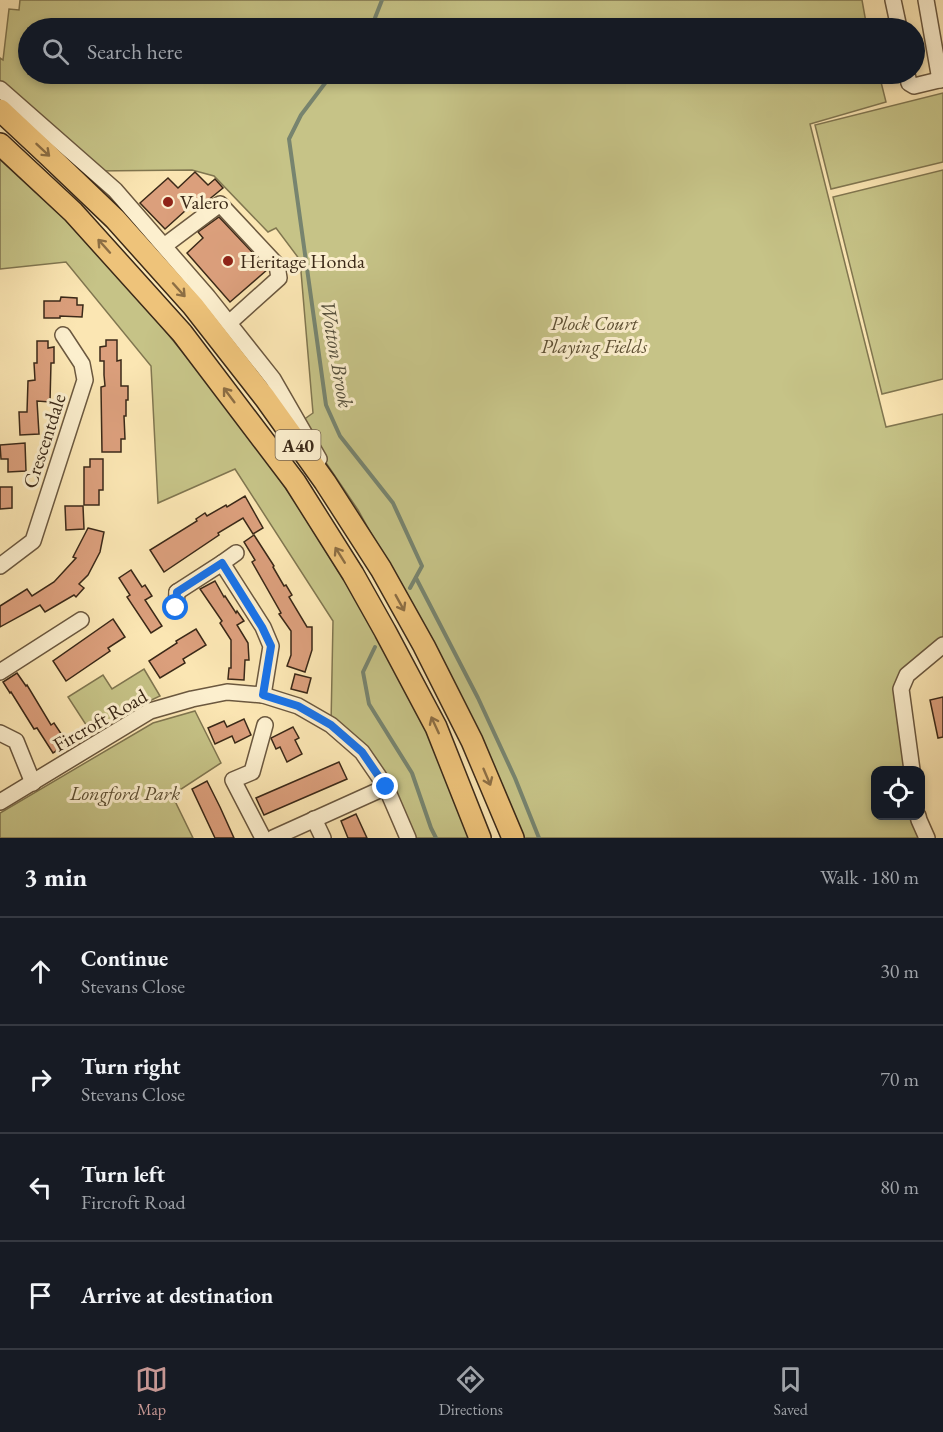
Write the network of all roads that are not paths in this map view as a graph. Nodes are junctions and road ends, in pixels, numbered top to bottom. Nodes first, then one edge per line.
1 (893, 0) edge
2 (926, 0) edge
3 (896, 18) edge
4 (942, 80) edge
5 (925, 84) edge
6 (0, 89) edge
7 (0, 111) edge
8 (0, 144) edge
9 (164, 246) junction
10 (229, 323) junction
11 (63, 335) dead end
12 (236, 553) dead end
13 (222, 563) junction
14 (0, 566) edge
15 (381, 569) junction
16 (173, 596) dead end
17 (81, 620) dead end
18 (943, 645) edge
19 (0, 672) edge
20 (263, 695) junction
21 (265, 725) dead end
22 (0, 733) edge
23 (911, 766) edge
24 (33, 783) junction
25 (386, 787) junction
26 (0, 802) edge
27 (314, 819) junction
28 (919, 820) edge
29 (263, 838) edge
30 (273, 838) edge
31 (322, 838) edge
32 (408, 838) edge
33 (480, 838) edge
34 (513, 838) edge
35 (927, 838) edge

1 - 3 street
2 - 4 street
4 - 5 street
6 - 9 street
7 -> 15 highway, A40
33 -> 8 highway, A40
9 - 10 street
9 - 10 street
10 - 15 street
11 - 14 street, Crescentdale
12 - 13 street
13 - 16 street
13 - 20 street
15 -> 34 highway, A40
17 - 19 street
18 - 23 street
20 - 24 street, Fircroft Road
20 - 25 street, Fircroft Road
21 - 29 street
22 - 24 street
24 - 26 street, Fircroft Road
25 - 27 street
25 - 32 street, Fircroft Road
27 - 30 street
27 - 31 street
28 - 35 street

